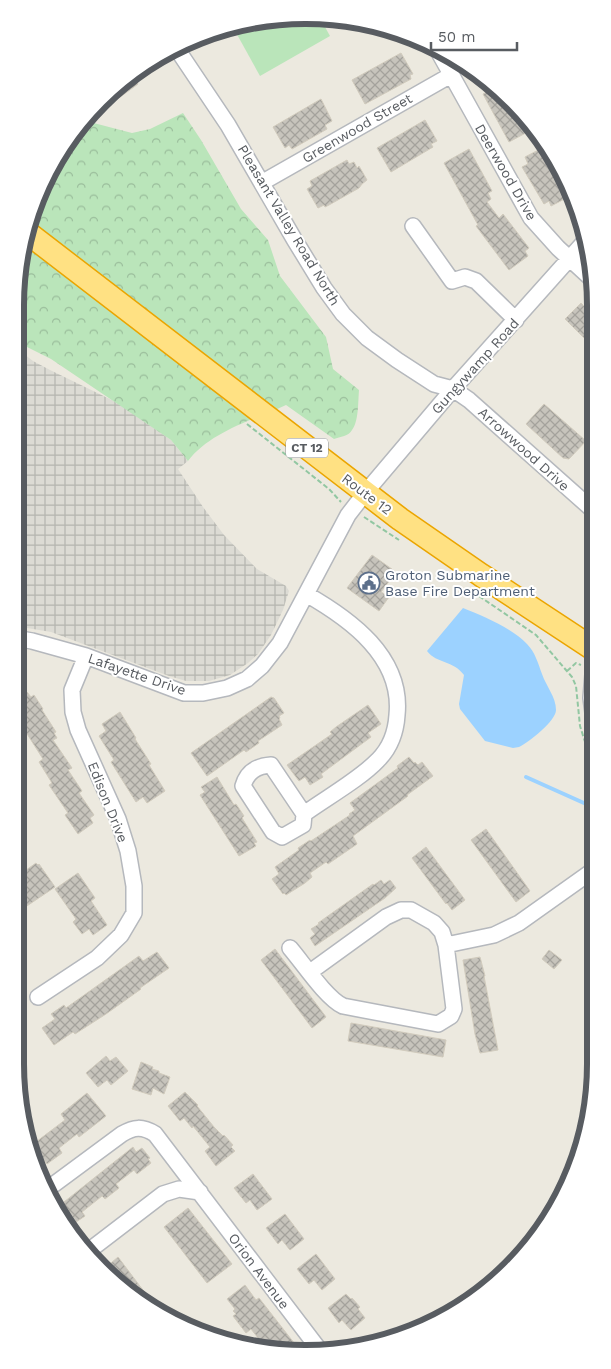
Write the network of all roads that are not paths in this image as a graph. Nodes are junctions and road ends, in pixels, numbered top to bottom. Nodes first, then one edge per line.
1 (180, 53) edge
2 (443, 59) edge
3 (451, 75) junction
4 (263, 182) junction
5 (413, 226) dead end
6 (32, 237) edge
7 (581, 246) edge
8 (570, 259) junction
9 (585, 273) edge
10 (516, 320) junction
11 (453, 389) junction
12 (363, 503) junction
13 (587, 505) edge
14 (306, 594) junction
15 (24, 640) edge
16 (587, 645) edge
17 (86, 656) junction
18 (304, 814) junction
19 (587, 875) edge
20 (446, 945) junction
21 (290, 948) dead end
22 (310, 972) junction
23 (38, 997) dead end
24 (52, 1185) edge
25 (200, 1192) junction
26 (93, 1248) edge
27 (316, 1345) edge

1 - 4 street, Pleasant Valley Road North
2 - 3 street, Deerwood Drive
3 - 4 street, Greenwood Street
3 - 8 street, Deerwood Drive
4 - 11 street, Pleasant Valley Road North
5 - 10 street
6 - 12 highway, Route 12 / CT 12
7 - 8 street, Gungywamp Road
8 - 9 street, Deerwood Drive
8 - 10 street, Gungywamp Road
10 - 11 street, Gungywamp Road
11 - 12 street, Gungywamp Road
11 - 13 street, Arrowwood Drive
12 - 14 street, Lafayette Drive
12 - 16 highway, Route 12 / CT 12
14 - 17 street, Lafayette Drive
14 - 18 street
15 - 17 street, Lafayette Drive
17 - 23 street, Edison Drive
18 - 18 street
19 - 20 street
20 - 22 street
20 - 22 street
21 - 22 street
24 - 25 street, Orion Avenue
25 - 26 street
25 - 27 street, Orion Avenue

